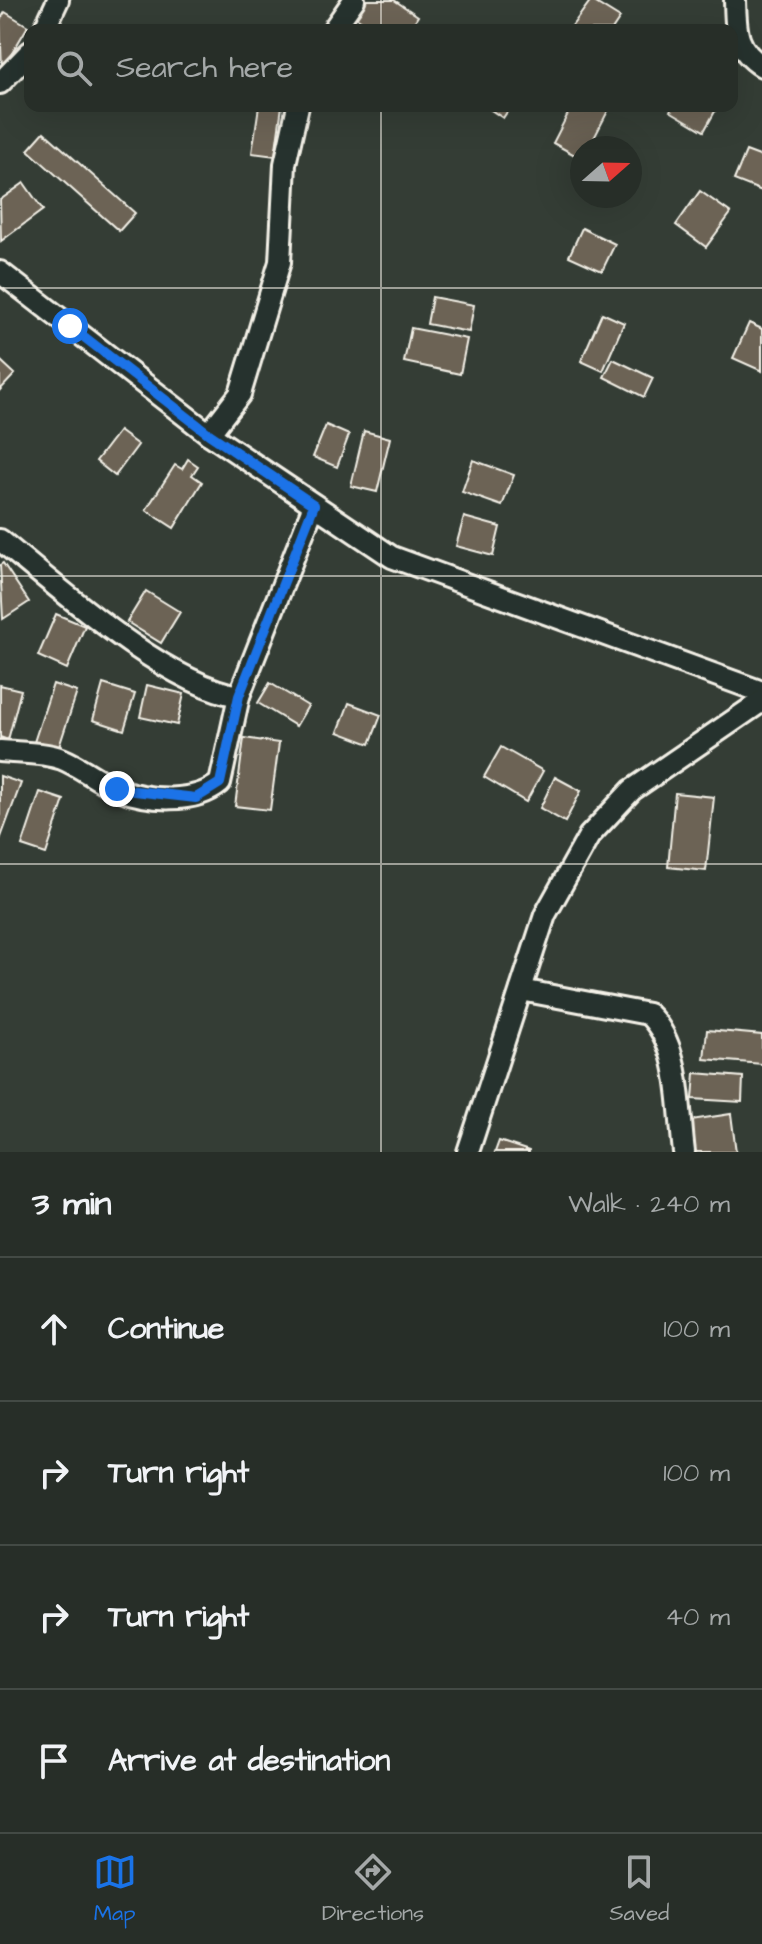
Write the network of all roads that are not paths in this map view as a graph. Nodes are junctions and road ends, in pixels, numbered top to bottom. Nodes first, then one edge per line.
1 (58, 0) edge
2 (354, 0) edge
3 (735, 0) edge
4 (47, 24) edge
5 (337, 24) edge
6 (736, 24) edge
7 (738, 41) edge
8 (24, 58) edge
9 (762, 66) edge
10 (0, 83) edge
11 (297, 112) edge
12 (0, 272) edge
13 (209, 434) junction
14 (314, 505) junction
15 (0, 540) edge
16 (762, 692) edge
17 (239, 696) junction
18 (762, 701) edge
19 (0, 751) edge
20 (521, 990) junction
21 (468, 1152) edge
22 (684, 1152) edge

1 - 4 street
2 - 5 street
3 - 6 street
7 - 9 street
8 - 10 street
11 - 13 street
12 - 13 street
13 - 14 street
14 - 16 street
14 - 17 street
15 - 17 street
17 - 19 street
18 - 20 street
20 - 21 street
20 - 22 street

